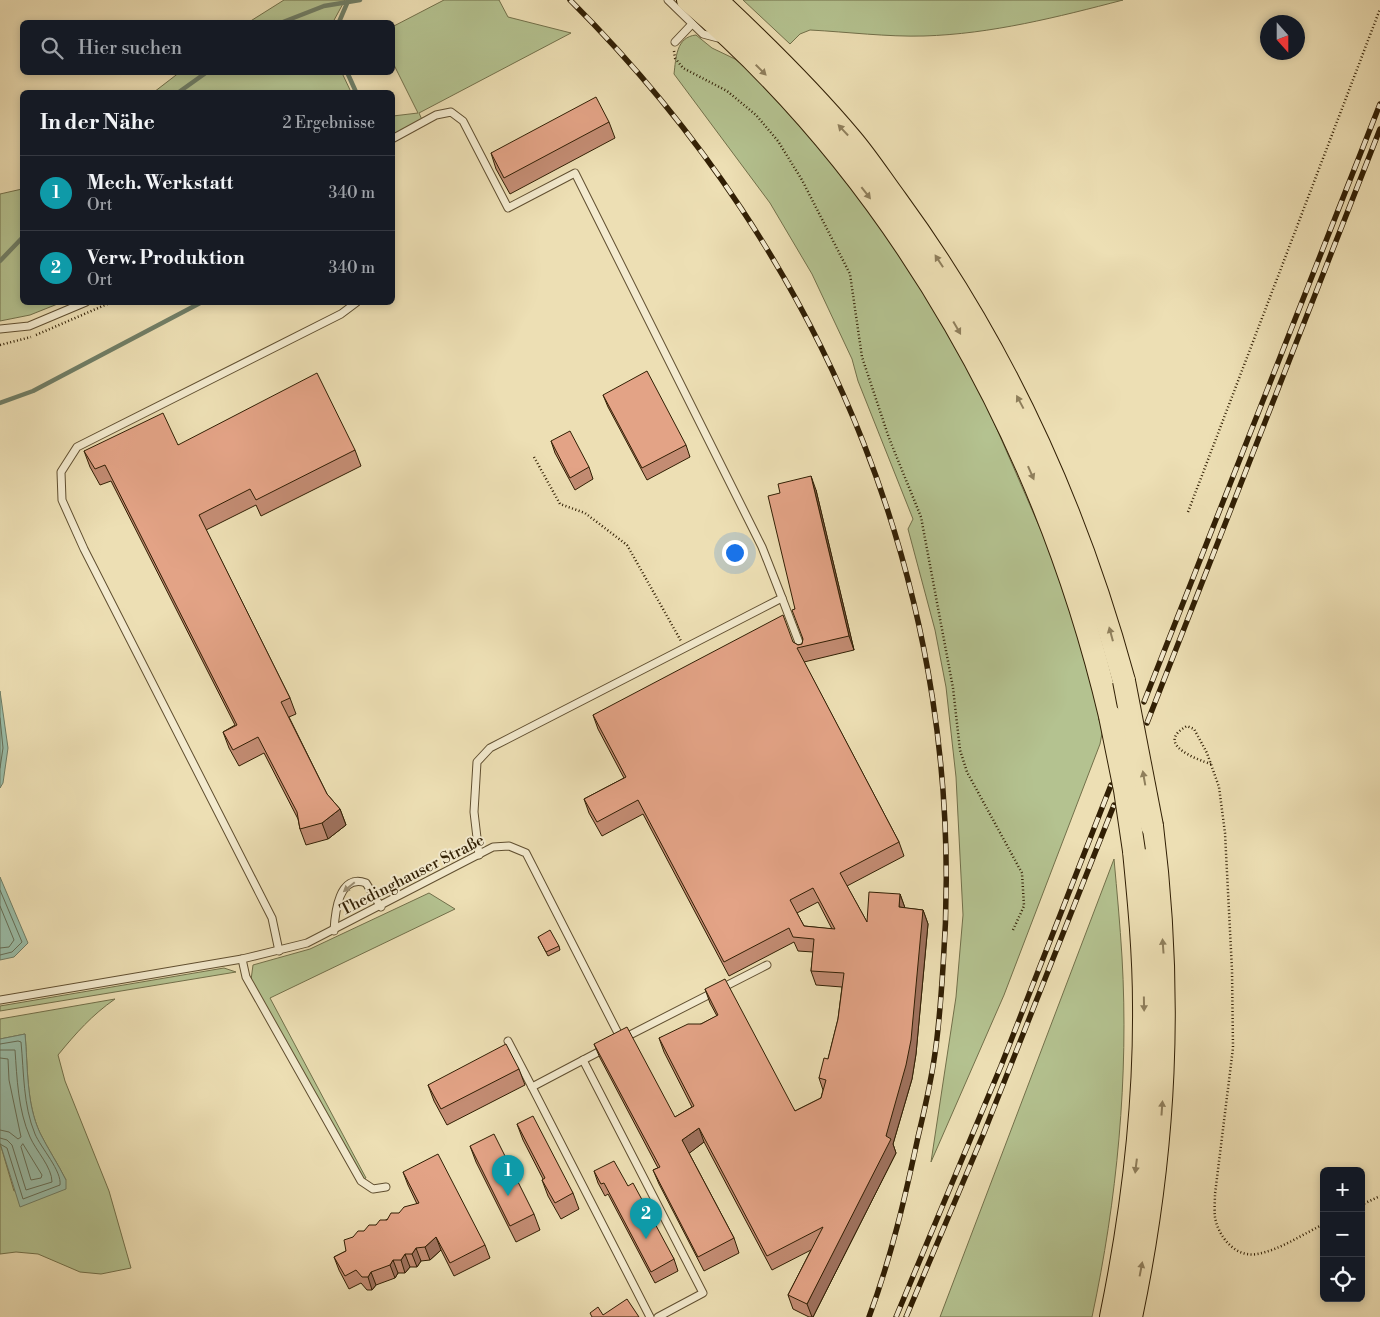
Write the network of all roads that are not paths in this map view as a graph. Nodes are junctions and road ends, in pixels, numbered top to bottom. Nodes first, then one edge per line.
1 (668, 0) edge
2 (688, 0) edge
3 (716, 0) edge
4 (692, 24) junction
5 (675, 42) road end
6 (734, 43) junction
7 (395, 137) edge
8 (79, 305) edge
9 (353, 305) edge
10 (0, 329) edge
11 (782, 598) junction
12 (803, 654) edge
13 (479, 855) junction
14 (382, 907) junction
15 (334, 930) junction
16 (280, 951) junction
17 (242, 959) junction
18 (767, 965) dead end
19 (0, 1000) edge
20 (622, 1040) junction
21 (508, 1041) dead end
22 (583, 1060) junction
23 (532, 1087) junction
24 (386, 1187) dead end
25 (650, 1317) edge
26 (658, 1317) edge
27 (1110, 1317) edge
28 (1131, 1317) edge

1 - 4 lane
2 - 6 main road
28 -> 3 main road, bridge
4 - 5 lane
4 - 6 lane
6 -> 27 main road, bridge
7 - 11 lane
8 - 10 lane
9 - 16 lane
11 - 12 lane
11 - 13 lane
13 - 14 lane, Thedinghauser Straße
13 - 20 lane, Thedinghauser Straße
14 - 15 lane, Thedinghauser Straße
14 -> 15 lane
15 - 16 lane, Thedinghauser Straße
16 - 17 lane, Thedinghauser Straße
17 - 19 lane, Thedinghauser Straße
17 - 24 lane
18 - 20 lane
20 - 22 lane
21 - 23 lane
22 - 23 lane
22 - 26 lane
23 - 25 lane

